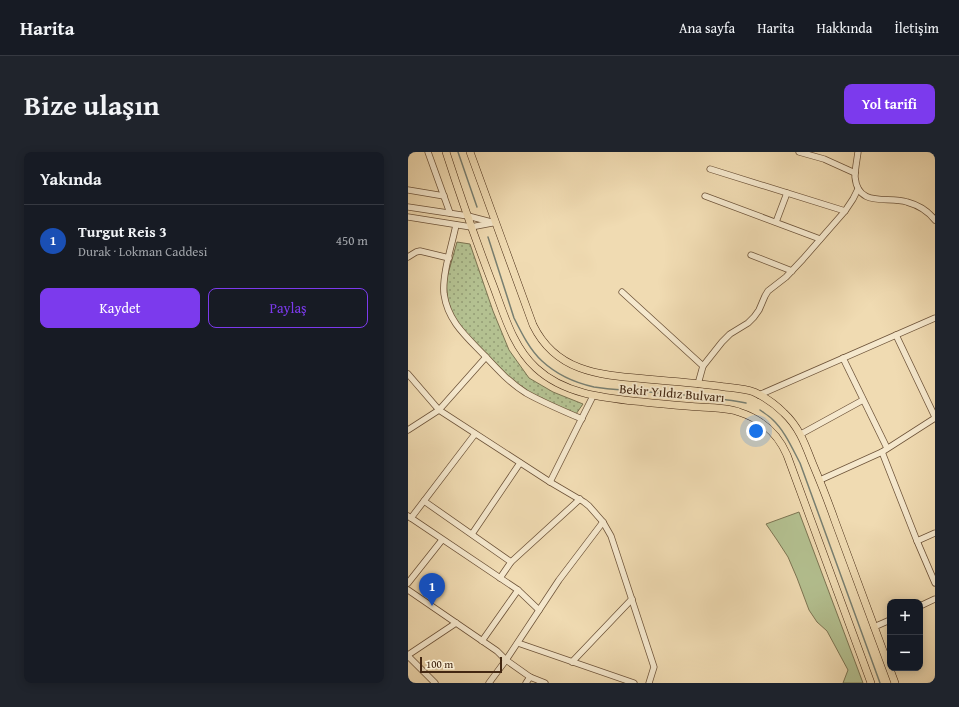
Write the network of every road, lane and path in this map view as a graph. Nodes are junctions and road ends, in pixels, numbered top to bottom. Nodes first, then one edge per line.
1 (428, 152) edge
2 (446, 152) edge
3 (470, 152) edge
4 (799, 152) edge
5 (858, 152) edge
6 (710, 169) dead end
7 (855, 173) junction
8 (858, 189) junction
9 (408, 190) edge
10 (787, 193) junction
11 (444, 196) junction
12 (705, 196) dead end
13 (408, 207) edge
14 (845, 211) junction
15 (450, 213) junction
16 (468, 216) junction
17 (408, 217) edge
18 (935, 220) edge
19 (776, 222) junction
20 (495, 223) junction
21 (456, 225) junction
22 (471, 227) junction
23 (820, 239) junction
24 (752, 255) dead end
25 (408, 257) edge
26 (449, 258) junction
27 (792, 271) junction
28 (622, 292) dead end
29 (935, 318) edge
30 (896, 335) junction
31 (486, 357) junction
32 (843, 358) junction
33 (703, 366) junction
34 (408, 374) edge
35 (698, 384) junction
36 (759, 395) junction
37 (593, 396) junction
38 (864, 400) junction
39 (439, 410) junction
40 (582, 419) junction
41 (934, 420) edge
42 (408, 430) edge
43 (475, 434) junction
44 (800, 434) junction
45 (885, 450) junction
46 (520, 463) junction
47 (820, 480) junction
48 (550, 482) junction
49 (580, 499) junction
50 (424, 501) junction
51 (410, 517) edge
52 (603, 522) junction
53 (935, 533) edge
54 (472, 534) junction
55 (442, 540) junction
56 (917, 540) junction
57 (511, 562) junction
58 (934, 576) edge
59 (500, 578) junction
60 (408, 583) edge
61 (935, 583) edge
62 (408, 590) edge
63 (518, 590) junction
64 (632, 599) junction
65 (935, 599) edge
66 (923, 605) edge
67 (540, 610) junction
68 (887, 621) edge
69 (456, 623) junction
70 (874, 627) junction
71 (482, 641) junction
72 (518, 642) junction
73 (408, 655) edge
74 (506, 660) junction
75 (572, 662) junction
76 (530, 678) junction
77 (435, 683) edge
78 (489, 683) edge
79 (526, 683) edge
80 (545, 683) edge
81 (634, 683) edge
82 (649, 683) edge
83 (871, 683) edge
84 (895, 683) edge

1 - 11 street
2 - 16 main road, Bekir Yıldız Bulvarı
3 - 20 main road, Bekir Yıldız Bulvarı
4 - 7 street
5 - 7 street
6 - 10 street
7 - 8 street
8 - 14 street
8 - 18 street
9 - 11 street
10 - 14 street
10 - 19 street
11 - 15 street
12 - 19 street
13 - 15 street
14 - 23 street
15 - 16 street
16 - 20 street
16 - 22 main road, Bekir Yıldız Bulvarı
17 - 21 street
19 - 23 street
20 - 22 street
20 - 35 main road, Bekir Yıldız Bulvarı
21 - 22 street
21 - 26 street
22 - 37 main road, Bekir Yıldız Bulvarı
23 - 27 street
24 - 27 street
25 - 26 street
26 - 31 street
27 - 33 street
28 - 33 street
29 - 30 street
30 - 32 street
30 - 41 street
31 - 39 street
31 - 40 street
32 - 36 street
32 - 38 street
33 - 35 street
34 - 39 street
35 - 36 main road, Bekir Yıldız Bulvarı
36 - 44 main road, Bekir Yıldız Bulvarı
37 - 40 street
37 - 83 main road, Bekir Yıldız Bulvarı
38 - 44 street
38 - 45 street
39 - 42 street
39 - 43 street
40 - 48 street
41 - 45 street
43 - 46 street
43 - 50 street
44 - 47 main road, Bekir Yıldız Bulvarı
45 - 47 street
45 - 56 street
46 - 48 street
46 - 54 street
47 - 70 main road, Bekir Yıldız Bulvarı
48 - 49 street
49 - 52 street
49 - 57 street
50 - 51 street
50 - 54 street
51 - 55 street
52 - 64 street
52 - 67 street
53 - 56 street
54 - 57 street
55 - 59 street
55 - 60 street
56 - 58 street
57 - 59 street
58 - 61 street
59 - 63 street
62 - 69 street
63 - 67 street
63 - 71 street
64 - 75 street
64 - 82 street
65 - 66 street
67 - 72 street
68 - 70 street
69 - 71 street
69 - 73 street
70 - 84 main road, Bekir Yıldız Bulvarı
71 - 74 street
72 - 74 street
72 - 75 street
73 - 77 street
74 - 76 street
74 - 78 street
75 - 81 street
76 - 79 street
76 - 80 street

